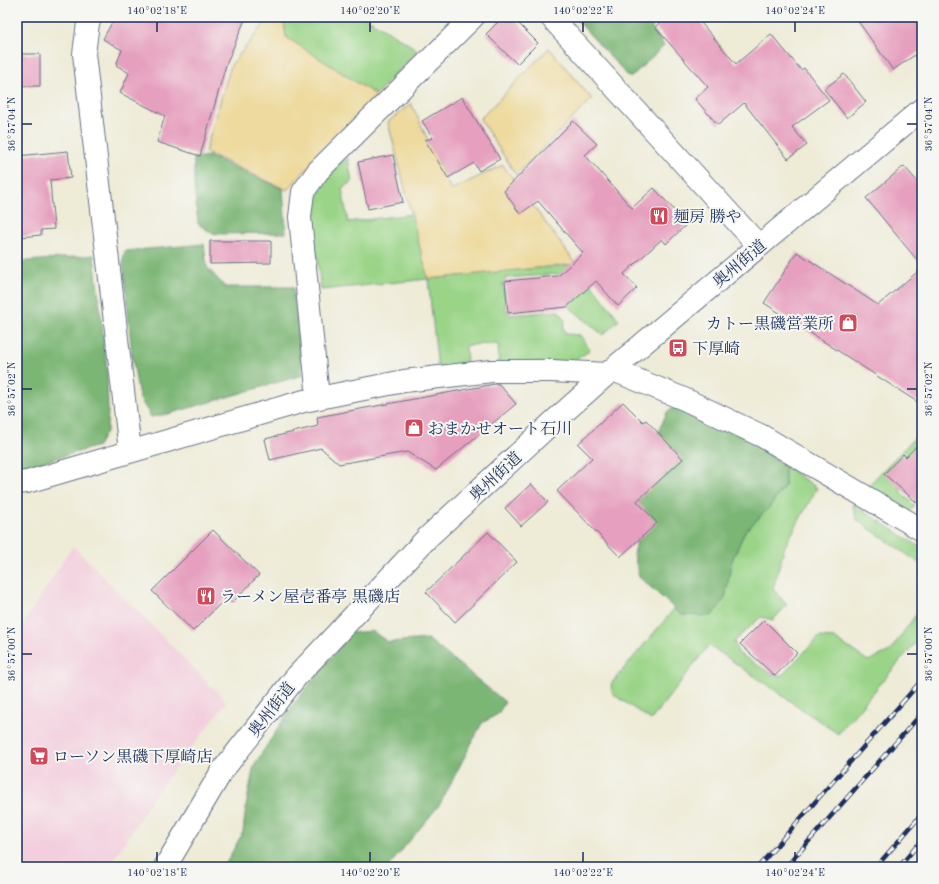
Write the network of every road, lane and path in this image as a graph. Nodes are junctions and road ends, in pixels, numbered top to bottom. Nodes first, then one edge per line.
1 (90, 17) edge
2 (473, 17) edge
3 (551, 17) edge
4 (922, 109) edge
5 (759, 246) junction
6 (610, 372) junction
7 (318, 398) junction
8 (130, 451) junction
9 (17, 483) edge
10 (922, 530) edge
11 (165, 867) edge

1 - 8 street
2 - 7 street
3 - 5 street
4 - 5 street, 奥州街道
5 - 6 street, 奥州街道
6 - 7 street
6 - 10 street
6 - 11 street, 奥州街道
7 - 8 street
8 - 9 street

